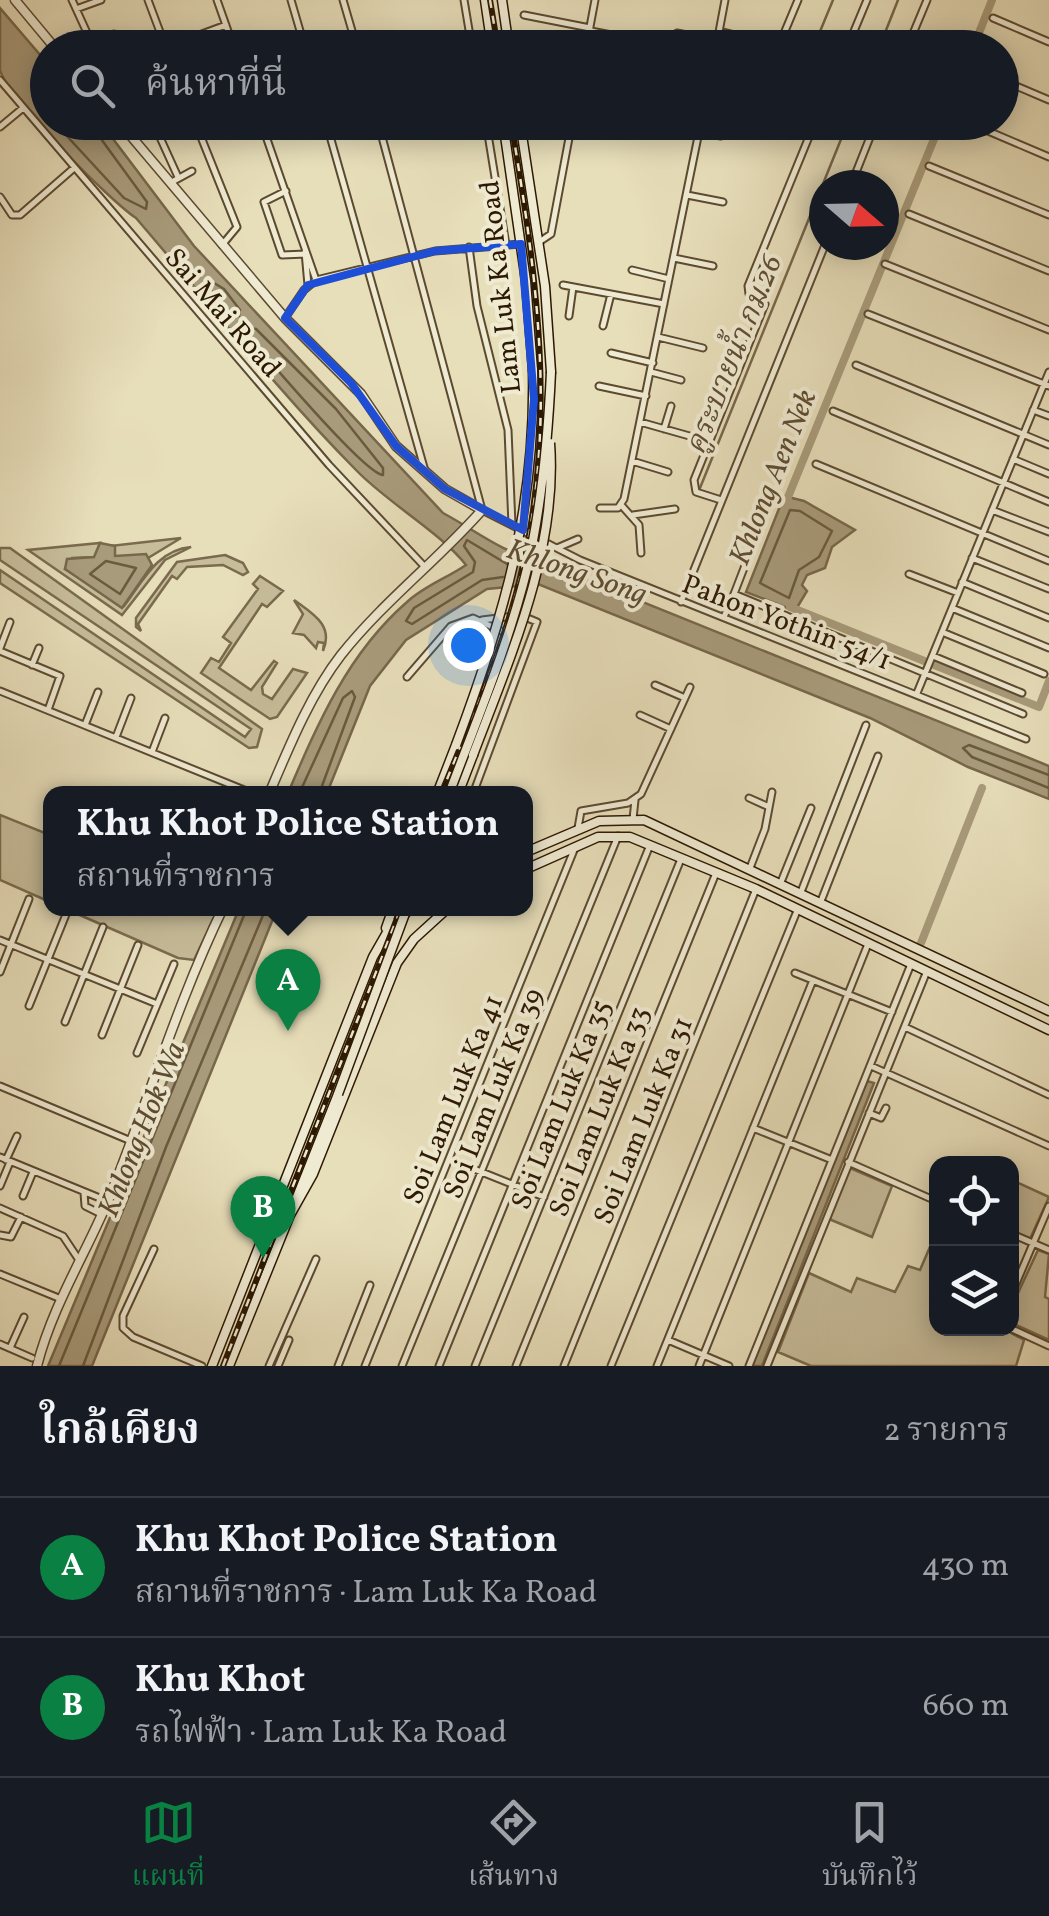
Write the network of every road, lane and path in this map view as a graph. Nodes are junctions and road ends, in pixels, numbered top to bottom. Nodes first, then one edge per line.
1 (15, 0) edge
2 (72, 0) edge
3 (101, 0) edge
4 (148, 0) edge
5 (217, 0) edge
6 (291, 0) edge
7 (343, 0) edge
8 (464, 0) edge
9 (484, 0) edge
10 (502, 0) edge
11 (595, 0) edge
12 (726, 0) edge
13 (798, 0) edge
14 (867, 0) edge
15 (927, 0) edge
16 (76, 9) junction
17 (524, 14) dead end
18 (993, 18) dead end
19 (226, 25) junction
20 (40, 30) edge
21 (86, 30) edge
22 (159, 30) edge
23 (213, 30) edge
24 (228, 30) edge
25 (299, 30) edge
26 (352, 30) edge
27 (469, 30) edge
28 (489, 30) edge
29 (506, 30) edge
30 (590, 30) joint
31 (720, 30) edge
32 (785, 30) edge
33 (854, 30) edge
34 (914, 30) edge
35 (1049, 42) edge
36 (0, 80) edge
37 (1019, 87) edge
38 (1049, 100) edge
39 (23, 108) junction
40 (30, 116) edge
41 (0, 127) edge
42 (50, 140) edge
43 (135, 140) edge
44 (160, 140) edge
45 (202, 140) edge
46 (267, 140) edge
47 (331, 140) edge
48 (383, 140) edge
49 (489, 140) edge
50 (506, 140) edge
51 (523, 140) edge
52 (569, 140) edge
53 (697, 140) edge
54 (808, 140) edge
55 (869, 140) edge
56 (1010, 140) edge
57 (1049, 157) edge
58 (930, 166) dead end
59 (74, 168) junction
60 (858, 170) edge
61 (192, 172) dead end
62 (174, 180) junction
63 (286, 192) junction
64 (686, 194) junction
65 (0, 197) edge
66 (723, 202) dead end
67 (909, 214) dead end
68 (1049, 214) edge
69 (539, 242) junction
70 (521, 244) junction
71 (222, 245) junction
72 (506, 245) junction
73 (469, 247) junction
74 (306, 252) junction
75 (415, 256) junction
76 (674, 258) junction
77 (819, 260) edge
78 (885, 264) dead end
79 (712, 266) dead end
80 (368, 270) junction
81 (632, 270) dead end
82 (1049, 271) edge
83 (669, 279) junction
84 (316, 280) junction
85 (308, 285) junction
86 (563, 285) dead end
87 (573, 286) junction
88 (611, 294) junction
89 (664, 304) junction
90 (868, 314) dead end
91 (568, 316) dead end
92 (284, 318) junction
93 (604, 326) dead end
94 (1049, 330) edge
95 (658, 338) junction
96 (703, 348) dead end
97 (611, 353) dead end
98 (653, 363) junction
99 (856, 365) dead end
100 (652, 372) junction
101 (1049, 372) edge
102 (681, 380) dead end
103 (1046, 385) edge
104 (600, 386) dead end
105 (646, 396) junction
106 (670, 406) dead end
107 (1034, 410) junction
108 (832, 411) dead end
109 (1049, 416) edge
110 (640, 422) junction
111 (548, 424) junction
112 (664, 429) junction
113 (1024, 434) junction
114 (693, 436) dead end
115 (1049, 445) edge
116 (1013, 460) junction
117 (632, 461) junction
118 (816, 464) dead end
119 (425, 471) junction
120 (668, 472) dead end
121 (1049, 474) edge
122 (1003, 484) junction
123 (721, 500) junction
124 (1049, 502) edge
125 (622, 506) junction
126 (600, 508) dead end
127 (676, 509) dead end
128 (482, 510) junction
129 (992, 510) junction
130 (633, 515) junction
131 (512, 525) junction
132 (1049, 532) edge
133 (982, 534) junction
134 (578, 538) dead end
135 (558, 548) junction
136 (641, 553) dead end
137 (749, 555) dead end
138 (972, 558) junction
139 (1049, 561) edge
140 (424, 566) junction
141 (909, 574) dead end
142 (962, 582) junction
143 (1049, 589) edge
144 (958, 593) junction
145 (734, 594) junction
146 (681, 602) junction
147 (952, 608) junction
148 (724, 617) junction
149 (1049, 618) edge
150 (482, 620) junction
151 (10, 622) dead end
152 (942, 632) junction
153 (528, 645) junction
154 (39, 648) dead end
155 (1049, 648) edge
156 (0, 649) edge
157 (929, 664) junction
158 (32, 666) junction
159 (1044, 674) dead end
160 (407, 677) dead end
161 (656, 685) dead end
162 (690, 688) dead end
163 (0, 691) edge
164 (98, 692) dead end
165 (917, 693) junction
166 (1022, 693) dead end
167 (131, 698) dead end
168 (685, 698) junction
169 (48, 710) junction
170 (640, 714) dead end
171 (1023, 714) dead end
172 (165, 718) dead end
173 (85, 725) junction
174 (866, 725) dead end
175 (671, 729) junction
176 (116, 738) junction
177 (1026, 739) dead end
178 (152, 752) junction
179 (878, 756) dead end
180 (235, 786) edge
181 (273, 786) edge
182 (440, 786) edge
183 (452, 786) edge
184 (461, 786) edge
185 (476, 786) edge
186 (772, 792) dead end
187 (750, 798) dead end
188 (635, 800) junction
189 (768, 807) junction
190 (811, 808) dead end
191 (633, 819) junction
192 (578, 828) junction
193 (618, 835) junction
194 (650, 843) junction
195 (575, 847) junction
196 (533, 849) edge
197 (682, 856) junction
198 (533, 866) edge
199 (750, 868) junction
200 (717, 872) junction
201 (781, 882) junction
202 (756, 889) junction
203 (801, 892) junction
204 (29, 899) dead end
205 (821, 902) junction
206 (798, 909) junction
207 (66, 916) edge
208 (220, 916) edge
209 (391, 916) edge
210 (402, 916) edge
211 (406, 916) edge
212 (439, 916) edge
213 (102, 927) dead end
214 (0, 940) edge
215 (381, 942) junction
216 (12, 944) junction
217 (868, 944) junction
218 (138, 945) dead end
219 (49, 960) junction
220 (174, 964) dead end
221 (911, 964) junction
222 (926, 971) junction
223 (0, 972) edge
224 (795, 972) dead end
225 (85, 974) junction
226 (813, 980) junction
227 (121, 989) junction
228 (848, 994) junction
229 (157, 1004) junction
230 (29, 1006) dead end
231 (1049, 1010) edge
232 (892, 1012) junction
233 (66, 1022) dead end
234 (905, 1027) junction
235 (1049, 1030) edge
236 (102, 1034) dead end
237 (137, 1053) dead end
238 (870, 1066) junction
239 (886, 1072) junction
240 (0, 1086) edge
241 (1049, 1095) edge
242 (886, 1108) dead end
243 (868, 1113) junction
244 (753, 1128) junction
245 (17, 1136) dead end
246 (131, 1141) junction
247 (792, 1144) junction
248 (1049, 1146) edge
249 (449, 1159) junction
250 (5, 1160) edge
251 (832, 1160) junction
252 (848, 1162) junction
253 (33, 1172) junction
254 (482, 1172) junction
255 (513, 1185) junction
256 (0, 1186) edge
257 (84, 1192) junction
258 (22, 1196) dead end
259 (544, 1198) junction
260 (929, 1198) edge
261 (107, 1202) junction
262 (1049, 1206) edge
263 (0, 1208) edge
264 (100, 1214) junction
265 (290, 1215) junction
266 (21, 1217) junction
267 (0, 1236) edge
268 (1019, 1237) edge
269 (1034, 1243) junction
270 (154, 1249) dead end
271 (1049, 1250) edge
272 (80, 1260) junction
273 (316, 1260) dead end
274 (0, 1274) edge
275 (1019, 1277) edge
276 (370, 1284) dead end
277 (61, 1299) junction
278 (24, 1316) dead end
279 (1019, 1332) edge
280 (289, 1340) dead end
281 (668, 1340) junction
282 (0, 1344) edge
283 (1049, 1346) edge
284 (10, 1348) junction
285 (704, 1356) junction
286 (35, 1362) edge
287 (202, 1366) edge
288 (212, 1366) edge
289 (228, 1366) edge
290 (269, 1366) edge
291 (278, 1366) edge
292 (338, 1366) edge
293 (365, 1366) edge
294 (402, 1366) edge
295 (439, 1366) edge
296 (475, 1366) edge
297 (516, 1366) edge
298 (564, 1366) edge
299 (611, 1366) edge
300 (658, 1366) edge
301 (700, 1366) edge
302 (729, 1366) edge
303 (749, 1366) edge
304 (767, 1366) edge

1 - 20 main road
2 - 16 street
3 - 16 street
4 - 22 street
5 - 19 street
6 - 25 street
7 - 26 street
8 - 27 street
9 - 28 main road
10 - 29 main road
11 - 30 street
12 - 31 street
13 - 32 street
14 - 33 street
15 - 34 street
16 - 21 street
17 - 30 street
18 - 35 street
19 - 23 street
19 - 24 street
36 - 39 street, Sai Mai Road
37 - 38 street
39 - 40 street, Sai Mai Road
39 - 41 street
42 - 59 street, Sai Mai Road
43 - 62 main road
44 - 62 street
45 - 71 street
46 - 63 street
47 - 80 street
48 - 75 street
49 - 72 street
50 - 70 main road, Lam Luk Ka Road
51 - 69 main road, Lam Luk Ka Road
52 - 69 street
53 - 64 street
54 - 123 street
55 - 60 street
56 - 57 street
58 - 68 street
59 - 65 street
59 - 140 street, Sai Mai Road
61 - 62 street
62 - 71 main road
63 - 74 street
63 - 74 street
64 - 66 street
64 - 76 street
67 - 82 street
69 - 111 main road, Lam Luk Ka Road, bridge
70 - 72 street
70 - 182 main road, Lam Luk Ka Road, bridge
71 - 92 main road
72 - 73 street
73 - 75 street
73 - 131 street
74 - 84 street
74 - 85 street
75 - 80 street
75 - 128 street
76 - 79 street
76 - 83 street
77 - 123 street
78 - 94 street
80 - 84 street
80 - 119 street
81 - 83 street
83 - 89 street
84 - 85 street
85 - 92 street
86 - 87 street
87 - 88 street
87 - 91 street
88 - 89 street
88 - 93 street
89 - 95 street
90 - 103 street
92 - 119 main road
95 - 96 street
95 - 98 street
97 - 98 street
98 - 100 street
99 - 113 street
100 - 102 street
100 - 105 street
101 - 103 street
103 - 107 street
104 - 105 street
105 - 110 street
106 - 112 street
107 - 109 street
107 - 113 street
108 - 122 street
110 - 112 street
110 - 117 street
111 - 183 main road, Lam Luk Ka Road, bridge
111 - 184 main road, bridge
112 - 114 street
113 - 115 street
113 - 116 street
116 - 121 street
116 - 122 street
117 - 120 street
117 - 125 street
118 - 133 street
119 - 128 main road
122 - 124 street
122 - 129 street
123 - 146 street
125 - 126 street
125 - 130 street
127 - 130 street
128 - 131 street, Pahon Yothin 54/1
128 - 140 main road
129 - 132 street
129 - 133 street
130 - 136 street
131 - 135 street, Pahon Yothin 54/1
133 - 138 street
133 - 139 street
134 - 135 street
135 - 146 street, Pahon Yothin 54/1
137 - 145 street
138 - 142 street
138 - 143 street
140 - 181 main road
141 - 144 street
142 - 144 street
142 - 149 street
144 - 147 street
145 - 148 street
145 - 157 street
146 - 148 street, Pahon Yothin 54/1
147 - 152 street
147 - 155 street
148 - 165 street, Pahon Yothin 54/1
150 - 153 street
150 - 153 street
150 - 160 street
151 - 156 street
152 - 157 street
152 - 159 street
153 - 185 street
154 - 158 street
156 - 158 street
157 - 165 street
157 - 166 street
157 - 171 street
158 - 169 street
161 - 168 street
162 - 168 street
163 - 169 street
164 - 173 street
165 - 177 street, Pahon Yothin 54/1
167 - 176 street
168 - 175 street
169 - 173 street
170 - 175 street
172 - 178 street
173 - 176 street
174 - 203 street
175 - 188 street
176 - 178 street
178 - 180 street
179 - 205 street
186 - 189 street
187 - 189 street
188 - 191 street
188 - 192 street
189 - 199 street
190 - 201 street
191 - 192 main road
191 - 199 main road
192 - 196 main road
193 - 194 main road
193 - 195 main road
193 - 254 street, Soi Lam Luk Ka 39
194 - 197 main road
194 - 255 street
195 - 198 main road
195 - 249 street, Soi Lam Luk Ka 41
197 - 200 main road
197 - 259 street, Soi Lam Luk Ka 35
199 - 201 main road
200 - 202 main road
200 - 297 street, Soi Lam Luk Ka 33
201 - 203 main road
202 - 206 main road
202 - 298 street, Soi Lam Luk Ka 31
203 - 205 main road
204 - 216 street
205 - 231 main road
206 - 217 main road
206 - 299 street
207 - 219 street
208 - 246 main road
209 - 215 main road
210 - 215 main road
211 - 265 main road, bridge
212 - 265 main road
213 - 225 street
214 - 216 street
215 - 288 main road
216 - 219 street
216 - 223 street
217 - 221 main road
217 - 228 street
218 - 227 street
219 - 225 street
219 - 230 street
220 - 229 street
221 - 222 main road
221 - 232 street
222 - 234 street
222 - 235 main road
224 - 226 street
225 - 227 street
225 - 233 street
226 - 228 street
226 - 244 street
227 - 229 street
227 - 236 street
228 - 232 street
228 - 247 street
229 - 237 street
232 - 238 street
234 - 239 street
234 - 241 street
238 - 239 street
238 - 251 street
239 - 243 street
239 - 248 street
240 - 246 street
242 - 243 street
243 - 252 street
244 - 247 street
244 - 281 street
245 - 250 street
246 - 261 main road
247 - 251 street
247 - 285 street
249 - 254 street
249 - 293 street, Soi Lam Luk Ka 41
250 - 253 street
250 - 256 street
251 - 303 street
252 - 260 street
252 - 304 street
253 - 257 street
253 - 258 street
254 - 255 street
254 - 294 street, Soi Lam Luk Ka 39
255 - 259 street
255 - 295 street
257 - 261 street
257 - 264 street
259 - 296 street, Soi Lam Luk Ka 35
261 - 264 main road
262 - 269 street
263 - 266 street
264 - 272 main road
265 - 289 main road
266 - 267 street
266 - 272 street
268 - 269 street
269 - 271 street
269 - 275 street
270 - 287 street
272 - 277 main road
273 - 290 street
274 - 277 street
276 - 292 street
277 - 286 main road
278 - 284 street
279 - 283 street
280 - 291 street
281 - 285 street
281 - 300 street
282 - 284 street
284 - 286 street
285 - 301 street
285 - 302 street

